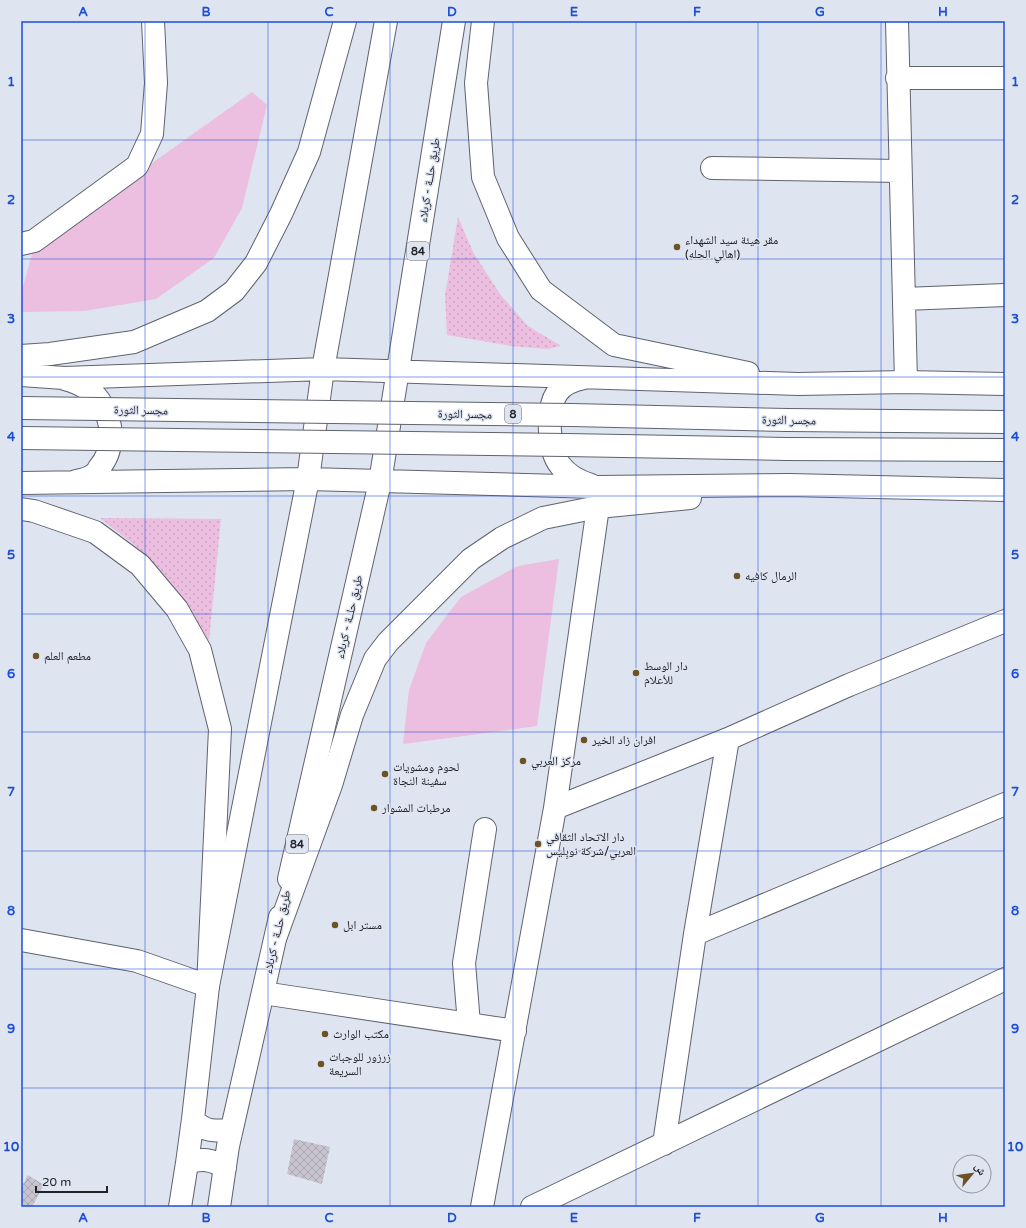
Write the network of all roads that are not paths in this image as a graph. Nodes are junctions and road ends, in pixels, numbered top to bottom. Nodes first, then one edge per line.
1 (152, 21) edge
2 (345, 21) edge
3 (386, 21) edge
4 (454, 21) edge
5 (483, 21) edge
6 (897, 21) edge
7 (897, 78) junction
8 (1005, 78) edge
9 (712, 168) dead end
10 (900, 171) junction
11 (21, 244) edge
12 (1005, 295) edge
13 (904, 299) junction
14 (21, 356) edge
15 (323, 369) junction
16 (398, 372) junction
17 (21, 375) edge
18 (64, 378) junction
19 (585, 378) junction
20 (906, 382) junction
21 (798, 384) junction
22 (1005, 384) edge
23 (21, 408) edge
24 (1005, 422) edge
25 (21, 438) edge
26 (1005, 450) edge
27 (308, 479) junction
28 (21, 482) edge
29 (65, 482) junction
30 (380, 482) junction
31 (1005, 490) edge
32 (598, 497) junction
33 (21, 509) edge
34 (1005, 622) edge
35 (728, 739) junction
36 (1005, 804) edge
37 (555, 808) junction
38 (485, 829) dead end
39 (695, 934) junction
40 (276, 936) junction
41 (21, 940) edge
42 (1005, 979) edge
43 (208, 986) junction
44 (263, 993) junction
45 (469, 1024) junction
46 (515, 1030) junction
47 (193, 1119) junction
48 (232, 1129) junction
49 (664, 1144) junction
50 (187, 1163) junction
51 (225, 1168) junction
52 (180, 1207) edge
53 (219, 1207) edge
54 (482, 1207) edge
55 (532, 1207) edge

1 - 11 main road
2 - 14 main road
3 - 15 main road
4 - 16 main road, طريق حلــة - كربلاء / 84
5 - 21 main road
6 - 7 main road
7 - 8 main road
7 - 10 main road
9 - 10 main road
10 - 13 main road
12 - 13 main road
13 - 20 main road
15 - 16 main road
15 - 18 main road
15 - 27 main road
16 - 19 main road
16 - 30 main road, طريق حلــة - كربلاء / 84
17 - 18 main road
18 - 29 main road
19 - 21 main road
19 - 32 main road
20 - 21 main road
20 - 22 main road
23 - 24 main road, مجسر الثورة / 8, bridge
25 - 26 main road, bridge
27 - 29 main road
27 - 30 main road
27 - 43 main road
28 - 29 main road
30 - 32 main road
30 - 40 main road, طريق حلــة - كربلاء / 84
31 - 32 main road
32 - 37 main road
32 - 40 main road
33 - 43 main road
34 - 35 main road
35 - 37 main road
35 - 39 main road
36 - 39 main road
37 - 46 main road
38 - 45 main road
39 - 49 main road
40 - 44 main road, طريق حلــة - كربلاء / 84
41 - 43 main road
42 - 49 main road
43 - 47 main road
44 - 45 main road
44 - 48 main road, طريق حلــة - كربلاء / 84
45 - 46 main road
46 - 54 main road
47 - 48 main road
47 - 50 main road
48 - 51 main road, طريق حلــة - كربلاء / 84
49 - 55 main road
50 - 51 main road
50 - 52 main road
51 - 53 main road, طريق حلــة - كربلاء / 84

